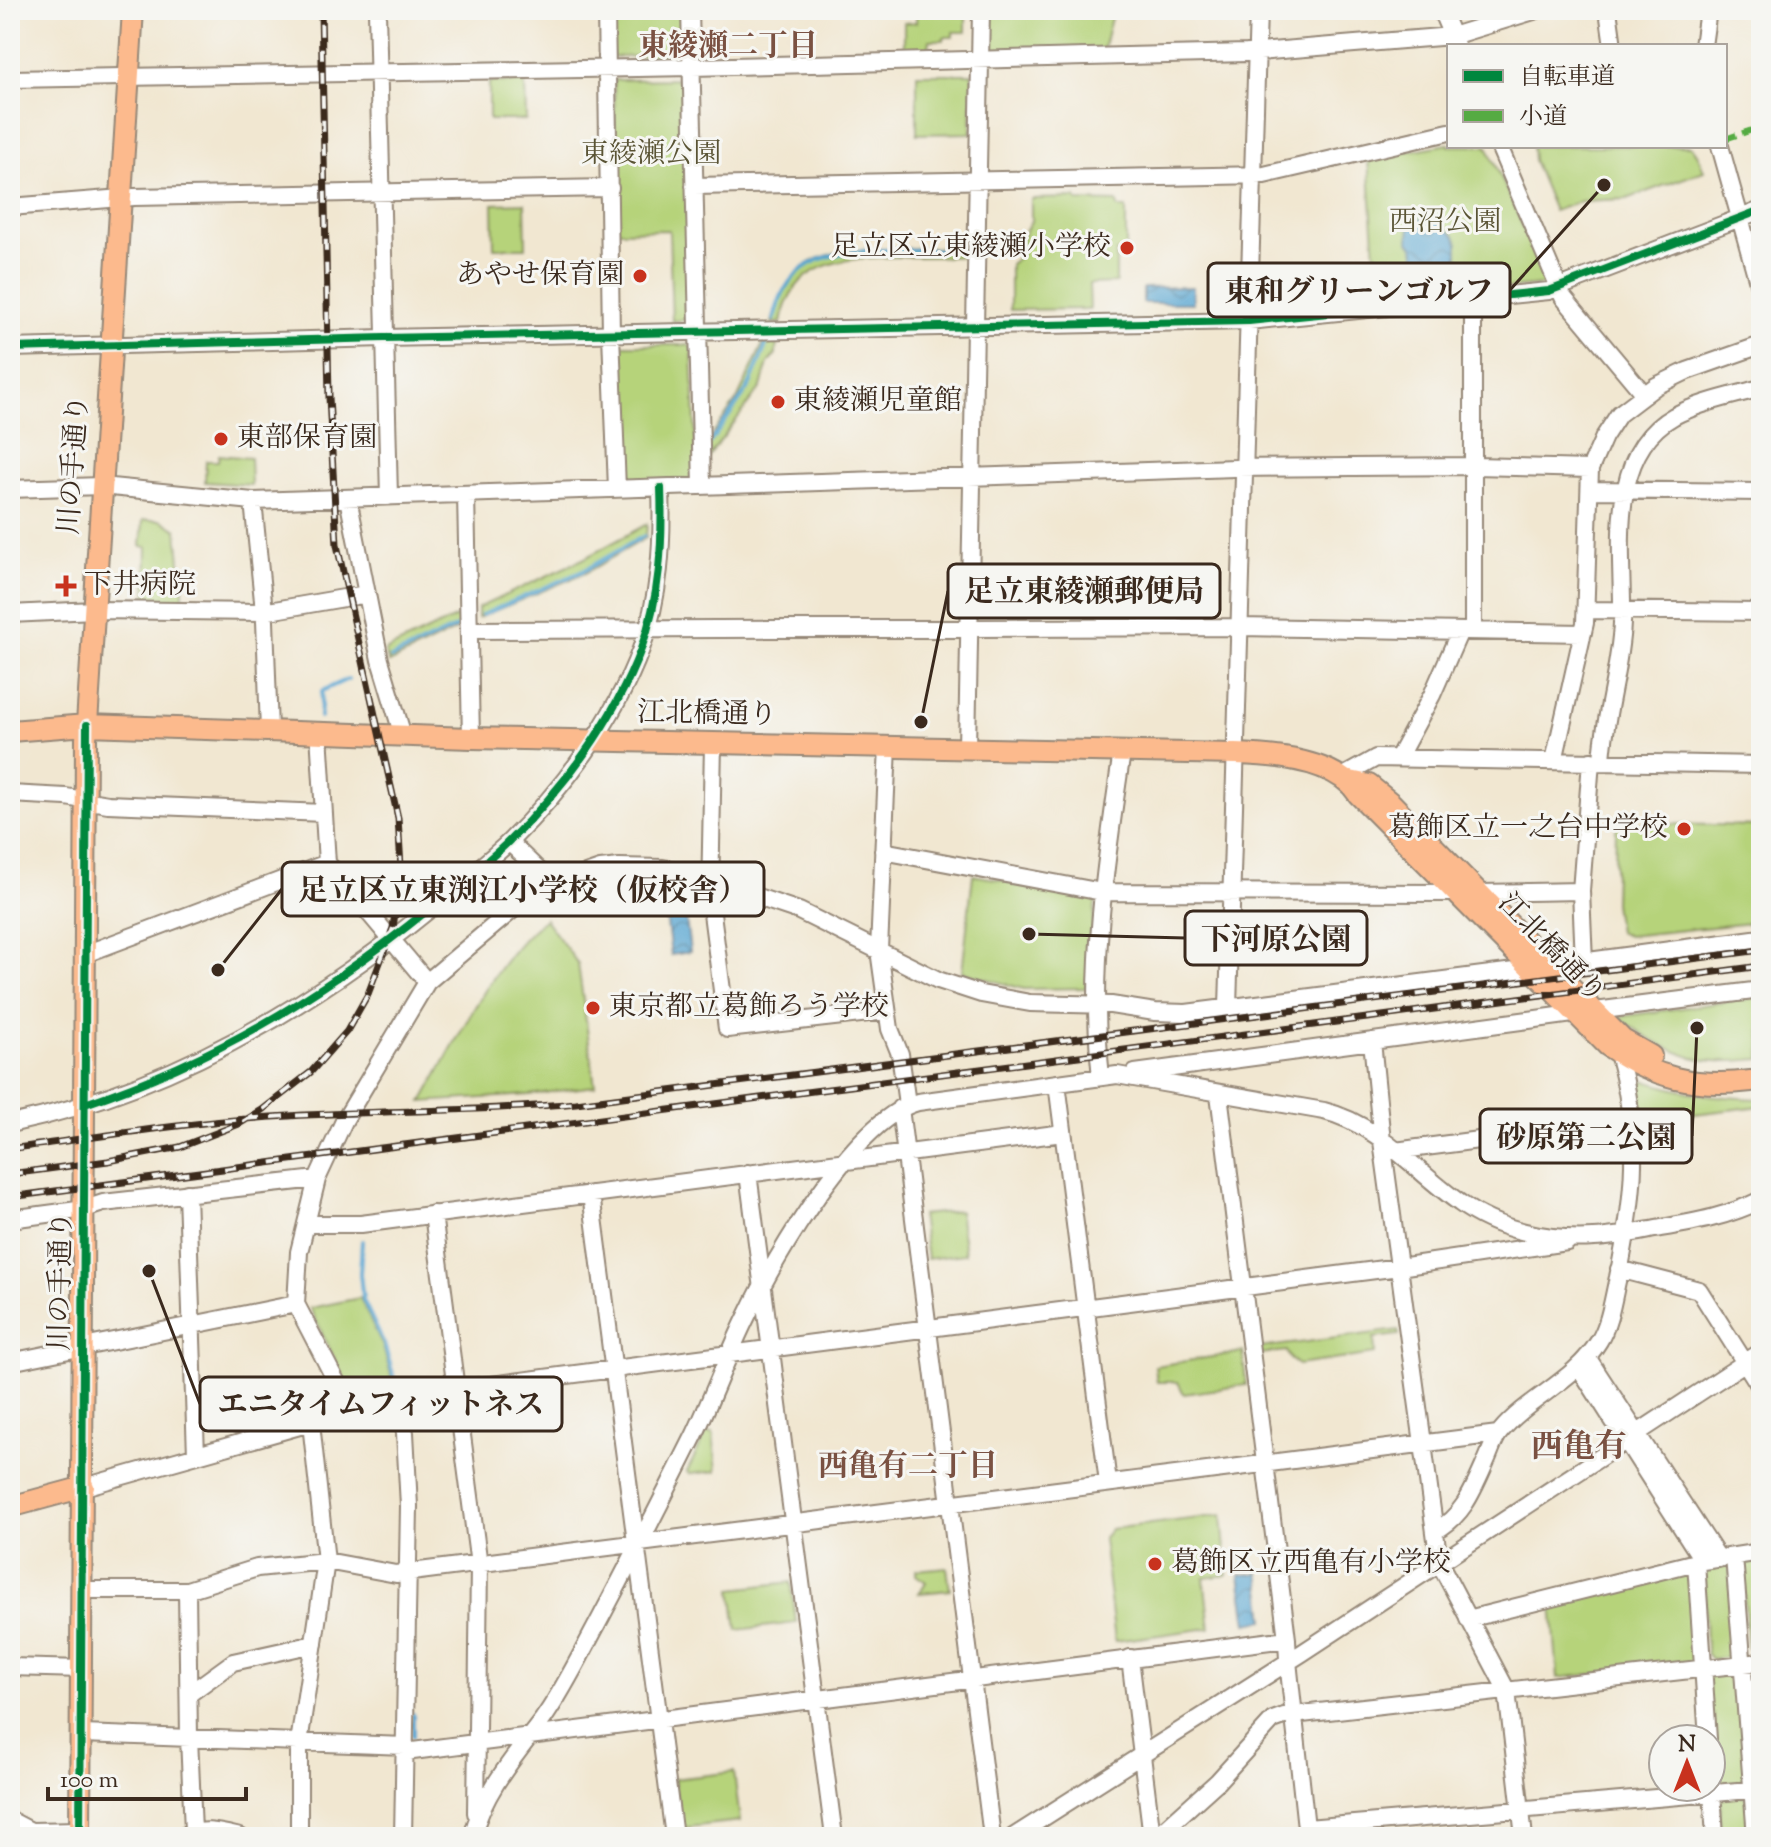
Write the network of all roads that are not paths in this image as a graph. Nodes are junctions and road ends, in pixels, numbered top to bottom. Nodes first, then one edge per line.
1 (133, 10) edge
2 (377, 10) edge
3 (606, 10) edge
4 (690, 10) edge
5 (981, 10) edge
6 (1258, 10) edge
7 (1441, 10) edge
8 (1537, 10) edge
9 (1608, 10) edge
10 (1708, 10) edge
11 (1454, 41) edge
12 (1613, 44) edge
13 (1703, 44) edge
14 (1257, 53) junction
15 (980, 61) junction
16 (692, 67) junction
17 (607, 68) junction
18 (379, 73) junction
19 (129, 77) junction
20 (10, 79) edge
21 (1447, 132) edge
22 (1500, 148) edge
23 (1721, 148) edge
24 (1253, 174) junction
25 (977, 179) junction
26 (694, 186) junction
27 (610, 188) junction
28 (381, 192) junction
29 (121, 199) junction
30 (10, 207) edge
31 (1761, 210) edge
32 (1739, 219) junction
33 (1559, 289) junction
34 (1761, 293) edge
35 (1473, 299) junction
36 (1249, 321) junction
37 (975, 327) junction
38 (696, 332) junction
39 (611, 334) junction
40 (384, 338) junction
41 (111, 345) junction
42 (1761, 345) edge
43 (10, 348) edge
44 (1761, 388) edge
45 (1644, 394) junction
46 (1475, 466) junction
47 (1244, 468) junction
48 (1590, 469) junction
49 (971, 478) junction
50 (101, 486) junction
51 (702, 486) junction
52 (10, 489) edge
53 (617, 489) junction
54 (661, 490) junction
55 (1590, 490) junction
56 (1625, 490) junction
57 (1761, 492) edge
58 (466, 494) junction
59 (389, 497) junction
60 (348, 498) junction
61 (253, 501) junction
62 (367, 594) junction
63 (94, 610) junction
64 (1586, 610) junction
65 (1622, 610) junction
66 (263, 612) junction
67 (1761, 612) edge
68 (10, 614) edge
69 (968, 627) junction
70 (1240, 627) junction
71 (648, 629) junction
72 (470, 630) junction
73 (1466, 631) junction
74 (1583, 633) junction
75 (87, 725) junction
76 (10, 731) edge
77 (269, 731) junction
78 (319, 733) junction
79 (403, 736) junction
80 (471, 738) junction
81 (592, 741) junction
82 (713, 743) junction
83 (888, 746) junction
84 (967, 748) junction
85 (1122, 752) junction
86 (1236, 754) junction
87 (1398, 758) junction
88 (1554, 761) junction
89 (1596, 762) junction
90 (1761, 765) edge
91 (1346, 779) junction
92 (10, 794) edge
93 (86, 801) junction
94 (324, 813) junction
95 (509, 842) junction
96 (883, 851) junction
97 (327, 863) junction
98 (710, 881) junction
99 (555, 886) junction
100 (1581, 891) junction
101 (1102, 892) junction
102 (1232, 893) junction
103 (1458, 893) junction
104 (1480, 893) junction
105 (1761, 938) edge
106 (390, 941) junction
107 (879, 950) junction
108 (85, 954) junction
109 (1584, 962) junction
110 (1551, 966) junction
111 (1530, 969) junction
112 (427, 982) junction
113 (1761, 990) edge
114 (1097, 1004) junction
115 (1228, 1007) junction
116 (887, 1011) junction
117 (1595, 1011) junction
118 (1573, 1014) junction
119 (1372, 1041) junction
120 (1618, 1053) junction
121 (1109, 1076) junction
122 (1756, 1081) edge
123 (1057, 1083) junction
124 (1219, 1094) junction
125 (85, 1104) junction
126 (903, 1106) junction
127 (1632, 1120) junction
128 (10, 1124) edge
129 (1063, 1133) junction
130 (1388, 1146) junction
131 (905, 1154) junction
132 (843, 1161) junction
133 (748, 1173) junction
134 (317, 1179) junction
135 (187, 1193) junction
136 (591, 1194) junction
137 (1761, 1200) edge
138 (85, 1209) junction
139 (433, 1214) junction
140 (10, 1219) edge
141 (307, 1224) junction
142 (1627, 1234) junction
143 (1589, 1239) junction
144 (1399, 1267) junction
145 (1619, 1269) junction
146 (763, 1284) junction
147 (1242, 1287) junction
148 (296, 1304) junction
149 (1086, 1308) junction
150 (192, 1326) junction
151 (928, 1328) junction
152 (83, 1346) junction
153 (771, 1349) junction
154 (1761, 1352) edge
155 (731, 1353) junction
156 (10, 1362) edge
157 (1583, 1362) junction
158 (1745, 1363) junction
159 (613, 1369) junction
160 (1761, 1388) edge
161 (455, 1389) junction
162 (398, 1399) junction
163 (352, 1412) junction
164 (311, 1423) junction
165 (1498, 1434) junction
166 (1632, 1436) junction
167 (1422, 1444) junction
168 (196, 1455) junction
169 (1265, 1462) junction
170 (1108, 1483) junction
171 (84, 1487) junction
172 (950, 1503) junction
173 (10, 1507) edge
174 (794, 1524) junction
175 (1435, 1531) junction
176 (637, 1544) junction
177 (1761, 1552) edge
178 (1713, 1559) junction
179 (326, 1561) junction
180 (1439, 1562) junction
181 (479, 1565) junction
182 (407, 1572) junction
183 (83, 1590) junction
184 (187, 1590) junction
185 (1468, 1619) junction
186 (1287, 1639) junction
187 (314, 1644) junction
188 (1130, 1658) junction
189 (1288, 1661) junction
190 (1761, 1662) edge
191 (1744, 1664) junction
192 (10, 1667) edge
193 (82, 1669) junction
194 (1703, 1669) junction
195 (973, 1679) junction
196 (1507, 1691) junction
197 (189, 1694) junction
198 (816, 1698) junction
199 (1293, 1715) junction
200 (659, 1720) junction
201 (1707, 1723) edge
202 (82, 1734) junction
203 (530, 1735) junction
204 (189, 1737) junction
205 (299, 1743) junction
206 (475, 1743) junction
207 (405, 1749) junction
208 (1143, 1755) junction
209 (1727, 1786) edge
210 (1757, 1790) edge
211 (1647, 1793) edge
212 (1713, 1803) edge
213 (1521, 1810) junction
214 (10, 1820) edge
215 (477, 1820) junction
216 (1307, 1833) edge
217 (28, 1834) edge
218 (80, 1834) edge
219 (188, 1834) edge
220 (240, 1837) edge
221 (299, 1837) edge
222 (403, 1837) edge
223 (472, 1837) edge
224 (674, 1837) edge
225 (834, 1837) edge
226 (992, 1837) edge
227 (1013, 1837) edge
228 (1154, 1837) edge
229 (1524, 1837) edge
230 (1715, 1837) edge
231 (1756, 1837) edge

1 - 19 main road, 川の手通り
2 - 18 street
3 - 17 street
4 - 16 street
5 - 15 street
6 - 14 street
7 - 11 street
8 - 11 street
9 - 12 street
10 - 13 street
11 - 14 street
14 - 15 street
14 - 24 street
15 - 16 street
15 - 25 street
16 - 17 street
16 - 26 street
17 - 18 street
17 - 27 street
18 - 19 street
18 - 28 street
19 - 20 street
19 - 29 main road, 川の手通り
21 - 24 street
22 - 33 street
23 - 32 street
24 - 25 street
24 - 36 street
25 - 26 street
25 - 37 street
26 - 38 street
27 - 28 street
27 - 39 street
28 - 29 street
28 - 40 street
29 - 30 street
29 - 41 main road, 川の手通り
31 - 32 street
32 - 33 street
32 - 34 street
33 - 35 street
33 - 45 street
35 - 36 street
35 - 46 street
36 - 37 street
36 - 47 street
37 - 38 street
37 - 49 street
38 - 39 street
38 - 51 street
39 - 40 street
39 - 53 street
40 - 41 street
40 - 59 street
41 - 43 street
41 - 50 main road, 川の手通り
42 - 45 street
44 - 56 street
45 - 48 street
46 - 47 street
46 - 48 street
46 - 73 street
47 - 49 street
47 - 70 street
48 - 55 street
49 - 51 street
49 - 69 street
50 - 52 street
50 - 61 street
50 - 63 main road, 川の手通り
51 - 54 street
53 - 54 street
53 - 58 street
54 - 71 street
55 - 56 street
55 - 64 street
56 - 57 street
56 - 65 street
58 - 59 street
58 - 72 street
59 - 60 street
60 - 61 street
60 - 62 street
61 - 66 street
62 - 66 street
62 - 79 street
63 - 66 street
63 - 68 street
63 - 75 main road, 川の手通り
64 - 65 street
64 - 74 street
65 - 67 street
65 - 89 street
66 - 77 street
69 - 70 street
69 - 71 street
69 - 84 street
70 - 73 street
70 - 86 street
71 - 72 street
71 - 81 street
72 - 80 street
73 - 74 street
73 - 87 street
74 - 88 street
75 - 76 main road, 江北橋通り
75 - 77 main road, 江北橋通り
75 - 93 main road, 川の手通り
77 - 78 main road, 江北橋通り
78 - 79 main road, 江北橋通り
78 - 94 street
79 - 80 main road, 江北橋通り
80 - 81 main road, 江北橋通り
81 - 82 main road, 江北橋通り
81 - 95 street
82 - 83 main road, 江北橋通り
82 - 98 street
83 - 84 main road, 江北橋通り
83 - 96 street
84 - 85 main road, 江北橋通り
85 - 86 main road, 江北橋通り
85 - 101 street
86 - 91 main road, 江北橋通り
86 - 102 street
87 - 88 street
87 - 91 street
88 - 89 street
89 - 90 street
89 - 100 street
91 - 103 main road, 江北橋通り
91 - 104 main road, 江北橋通り
92 - 93 street
93 - 94 street
93 - 108 main road, 川の手通り
94 - 97 street
95 - 99 street
95 - 106 street
96 - 101 street
96 - 107 street
97 - 106 street
97 - 108 street
98 - 99 street
98 - 107 street
98 - 116 street
99 - 112 street
100 - 104 street
100 - 109 street
101 - 102 street
101 - 114 street
102 - 103 street
102 - 115 street
103 - 111 main road, 江北橋通り
104 - 110 main road, 江北橋通り
105 - 109 street
106 - 112 street
106 - 125 street
107 - 114 street
107 - 116 street
108 - 125 main road, 川の手通り
109 - 110 street
110 - 117 main road, 江北橋通り
111 - 115 street
111 - 118 main road, 江北橋通り
112 - 134 street
113 - 117 street
114 - 115 street
114 - 121 street
116 - 126 street
117 - 122 main road, 江北橋通り
118 - 119 street
118 - 120 main road, 江北橋通り
119 - 121 street
119 - 130 street
120 - 122 main road, 江北橋通り
120 - 127 street
121 - 123 street
121 - 124 street
123 - 126 street
123 - 129 street
124 - 130 street
124 - 147 street
125 - 128 street
125 - 138 main road, 川の手通り
126 - 131 street
126 - 132 street
127 - 130 street
127 - 142 street
129 - 131 street
129 - 149 street
130 - 143 street
130 - 144 street
131 - 132 street
131 - 151 street
132 - 133 street
132 - 146 street
133 - 136 street
133 - 146 street
134 - 135 street
134 - 141 street
135 - 138 street
135 - 150 street
136 - 139 street
136 - 159 street
137 - 142 street
138 - 140 street
138 - 152 main road, 川の手通り
139 - 141 street
139 - 161 street
141 - 148 street
142 - 143 street
142 - 145 street
143 - 144 street
144 - 147 street
144 - 167 street
145 - 157 street
145 - 158 street
146 - 153 street
146 - 155 street
147 - 149 street
147 - 169 street
148 - 150 street
148 - 163 street
149 - 151 street
149 - 170 street
150 - 152 street
150 - 168 street
151 - 153 street
151 - 172 street
152 - 156 street
152 - 171 main road, 川の手通り
153 - 155 street
153 - 174 street
154 - 158 street
155 - 159 street
155 - 176 street
157 - 165 street
157 - 166 street
158 - 160 street
158 - 166 street
159 - 161 street
159 - 176 street
161 - 162 street
161 - 181 street
162 - 163 street
162 - 182 street
163 - 164 street
164 - 168 street
164 - 179 street
165 - 167 street
165 - 175 street
166 - 178 street
166 - 180 street
167 - 169 street
167 - 175 street
168 - 171 street
169 - 170 street
169 - 186 street
170 - 172 street
171 - 173 main road
171 - 183 main road, 川の手通り
172 - 174 street
172 - 195 street
174 - 176 street
174 - 198 street
175 - 180 street
176 - 181 street
176 - 200 street
176 - 203 street
177 - 178 street
178 - 185 street
178 - 191 street
178 - 194 street
179 - 182 street
179 - 184 street
179 - 187 street
180 - 185 street
180 - 189 street
181 - 182 street
181 - 206 street
182 - 207 street
183 - 184 street
183 - 193 main road, 川の手通り
184 - 197 street
185 - 196 street
186 - 188 street
186 - 189 street
187 - 197 street
187 - 205 street
188 - 195 street
188 - 208 street
189 - 199 street
189 - 208 street
190 - 191 street
191 - 194 street
191 - 210 street
192 - 193 street
193 - 202 main road, 川の手通り
194 - 196 street
194 - 201 street
195 - 198 street
195 - 226 street
196 - 199 street
196 - 213 street
197 - 204 street
198 - 200 street
198 - 225 street
199 - 216 street
199 - 228 street
200 - 203 street
200 - 224 street
202 - 204 street
202 - 218 main road, 川の手通り
203 - 206 street
203 - 215 street
204 - 205 street
204 - 219 street
205 - 207 street
205 - 221 street
206 - 207 street
206 - 215 street
207 - 222 street
208 - 227 street
208 - 228 street
209 - 210 street
210 - 231 street
211 - 213 street
212 - 230 street
213 - 216 street
213 - 229 street
214 - 217 street
215 - 223 street
217 - 218 street
219 - 220 street

